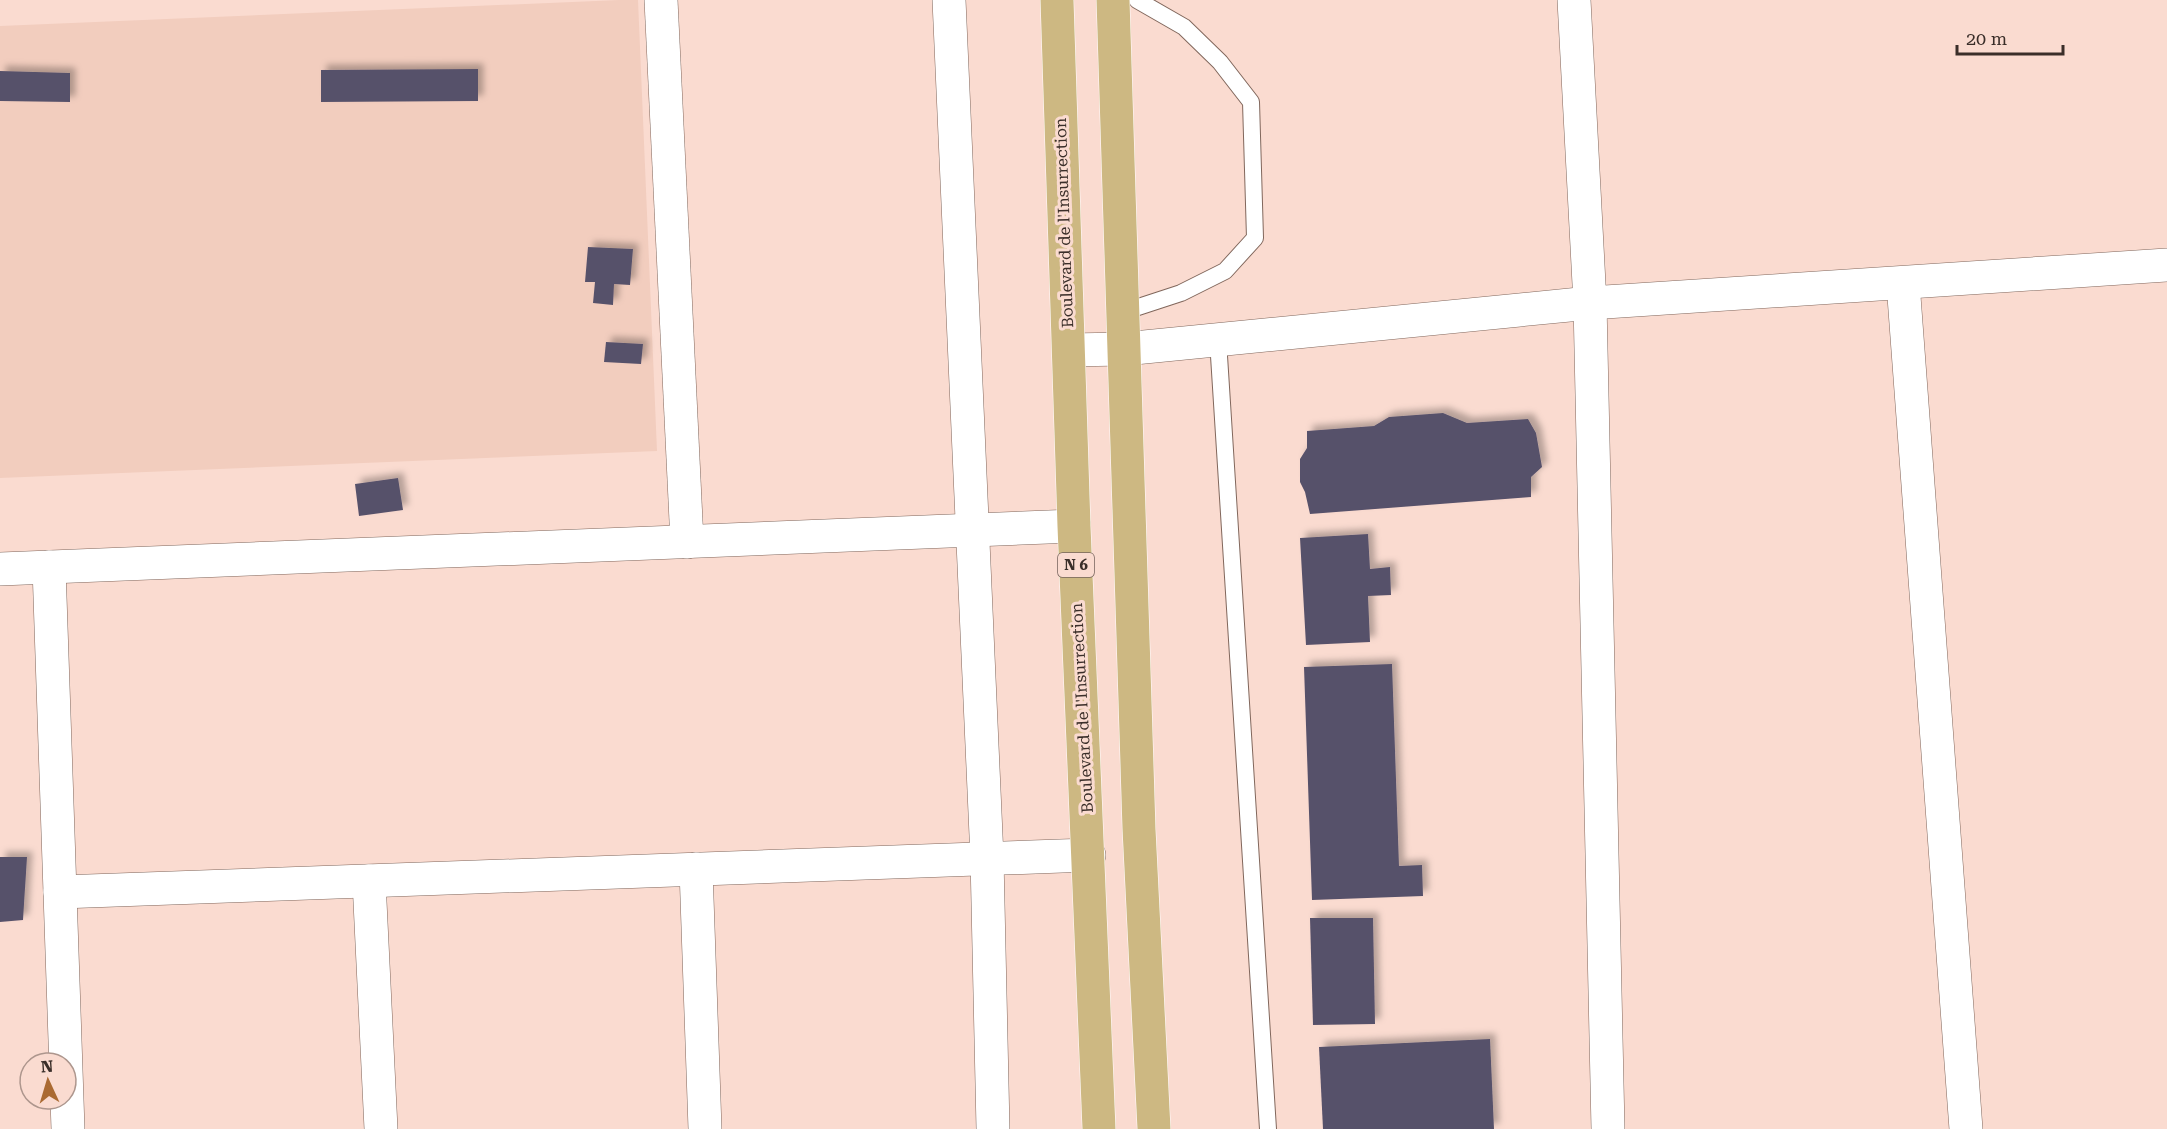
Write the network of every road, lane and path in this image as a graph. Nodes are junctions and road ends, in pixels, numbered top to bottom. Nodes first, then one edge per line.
1 (661, 0) edge
2 (949, 0) edge
3 (1057, 0) edge
4 (1113, 0) edge
5 (1137, 0) edge
6 (1574, 0) edge
7 (2167, 265) edge
8 (1903, 282) junction
9 (1590, 303) junction
10 (1123, 312) junction
11 (1218, 340) junction
12 (1124, 349) junction
13 (1068, 350) junction
14 (1074, 526) junction
15 (974, 530) junction
16 (687, 542) junction
17 (49, 567) junction
18 (0, 569) edge
19 (1089, 855) junction
20 (987, 858) junction
21 (696, 869) junction
22 (369, 881) junction
23 (60, 892) junction
24 (68, 1129) edge
25 (381, 1129) edge
26 (705, 1129) edge
27 (993, 1129) edge
28 (1099, 1129) edge
29 (1154, 1129) edge
30 (1268, 1129) edge
31 (1608, 1129) edge
32 (1966, 1129) edge

1 - 16 street
2 - 15 street
3 - 13 main road, Boulevard de l'Insurrection / N 6
4 - 10 main road
5 - 10 lane
6 - 9 street
7 - 8 street
8 - 9 street
8 - 32 street
9 - 11 street
9 - 31 street
10 - 12 main road
11 - 12 street
11 - 30 lane
12 - 13 street
12 - 29 main road
13 - 14 main road, Boulevard de l'Insurrection / N 6
14 - 15 street
14 - 19 main road, Boulevard de l'Insurrection / N 6
15 - 16 street
15 - 20 street
16 - 17 street
17 - 18 street
17 - 23 street
19 - 20 street
19 - 28 main road, Boulevard de l'Insurrection / N 6
20 - 21 street
20 - 27 street
21 - 22 street
21 - 26 street
22 - 23 street
22 - 25 street
23 - 24 street

